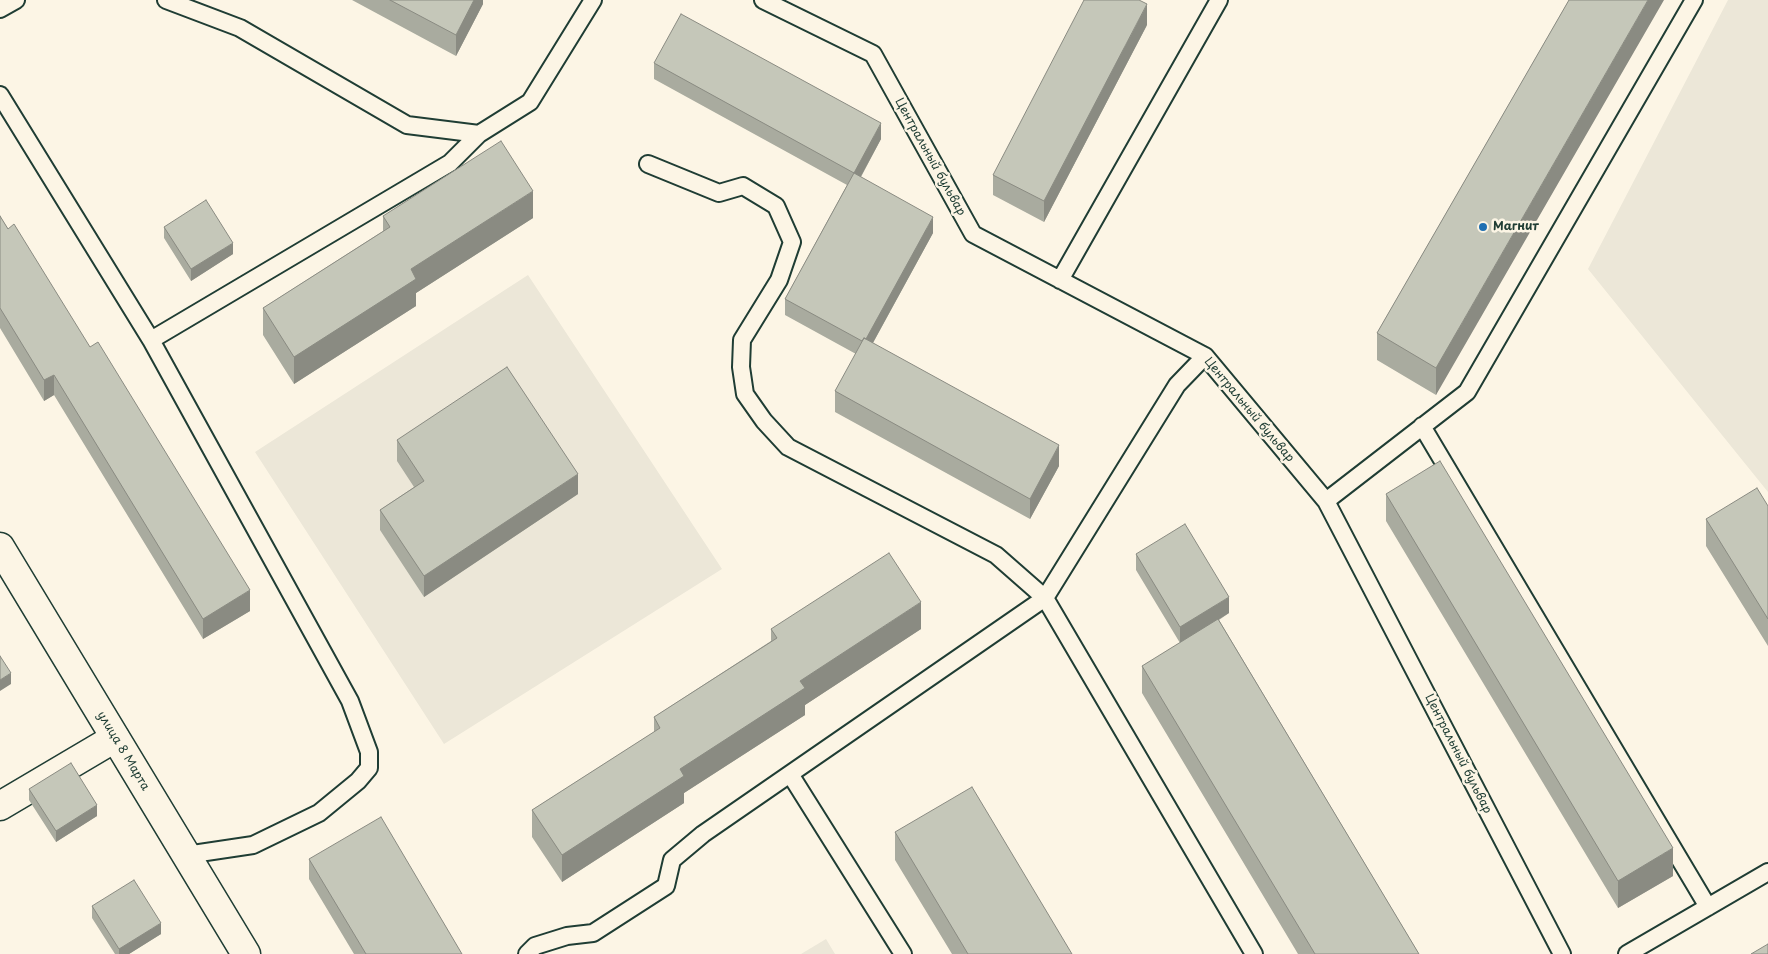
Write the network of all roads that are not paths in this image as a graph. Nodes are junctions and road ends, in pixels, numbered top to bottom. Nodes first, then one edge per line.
1 (16, 0) edge
2 (166, 0) edge
3 (594, 0) edge
4 (763, 0) edge
5 (1219, 0) edge
6 (1694, 0) edge
7 (0, 9) edge
8 (0, 95) edge
9 (479, 134) junction
10 (648, 164) dead end
11 (1060, 280) junction
12 (151, 340) junction
13 (1205, 356) junction
14 (1422, 426) junction
15 (1326, 501) junction
16 (0, 547) edge
17 (1045, 598) junction
18 (116, 738) junction
19 (790, 774) junction
20 (0, 806) edge
21 (186, 855) junction
22 (1768, 872) edge
23 (1708, 907) junction
24 (246, 954) edge
25 (528, 954) edge
26 (903, 954) edge
27 (1254, 954) edge
28 (1562, 954) edge
29 (1627, 954) edge

1 - 7 lane
2 - 9 lane
3 - 9 lane
4 - 11 lane, Центральный бульвар
5 - 11 lane
6 - 14 lane
8 - 12 lane
9 - 12 lane
10 - 17 lane
11 - 13 lane, Центральный бульвар
12 - 21 lane
13 - 15 lane, Центральный бульвар
13 - 17 lane
14 - 15 lane
14 - 23 lane
15 - 28 lane, Центральный бульвар
16 - 18 street, улица 8 Марта
17 - 19 lane
17 - 27 lane
18 - 20 street
18 - 21 street, улица 8 Марта
19 - 25 lane
19 - 26 lane
21 - 24 street, улица 8 Марта
22 - 23 lane
23 - 29 lane

